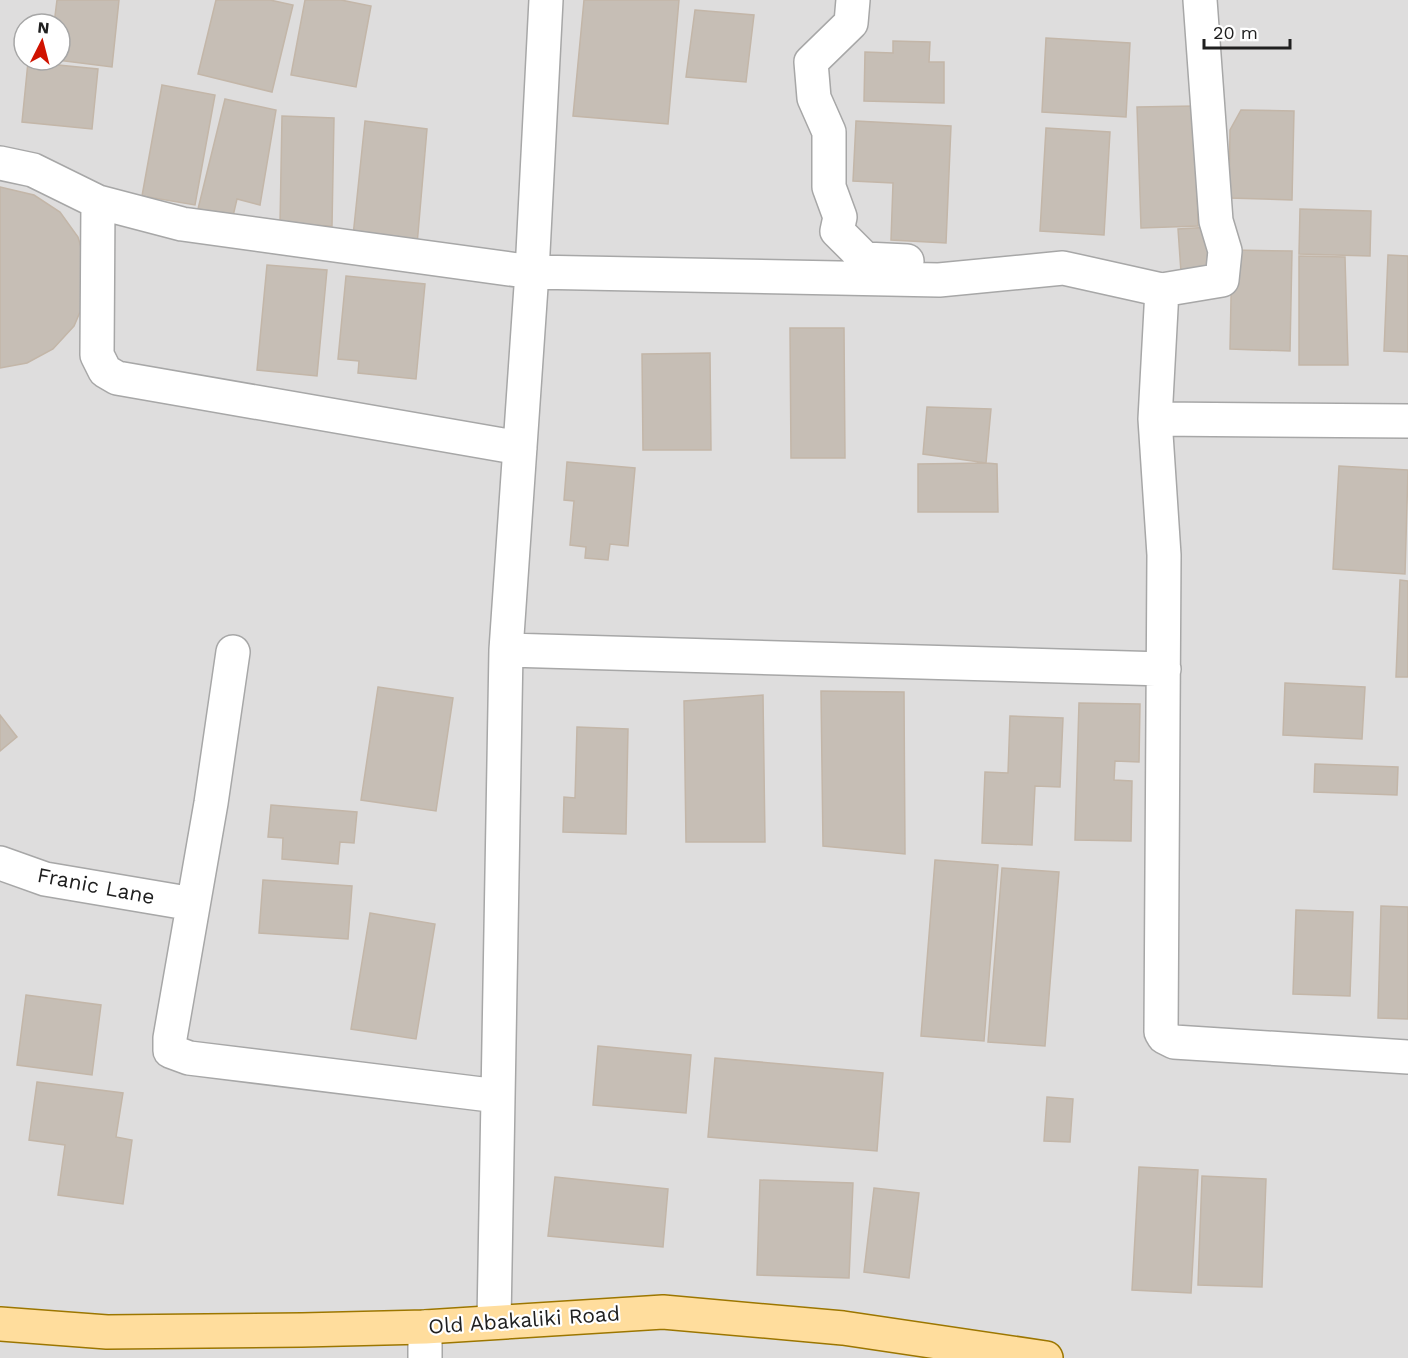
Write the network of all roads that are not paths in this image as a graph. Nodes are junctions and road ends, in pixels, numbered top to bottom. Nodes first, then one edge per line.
1 (546, 0) edge
2 (853, 0) edge
3 (1200, 0) edge
4 (0, 163) edge
5 (98, 202) junction
6 (532, 272) junction
7 (952, 279) junction
8 (1162, 291) junction
9 (1155, 419) junction
10 (1408, 421) edge
11 (520, 448) junction
12 (506, 650) junction
13 (233, 652) dead end
14 (1164, 669) junction
15 (0, 863) edge
16 (194, 904) junction
17 (1408, 1057) edge
18 (498, 1096) junction
19 (494, 1321) junction
20 (0, 1324) edge
21 (425, 1342) edge
22 (1046, 1358) edge

1 - 6 street
2 - 7 street
3 - 8 street
4 - 5 street
5 - 6 street
5 - 11 street
6 - 7 street
6 - 11 street
7 - 8 street
8 - 9 street
9 - 10 street
9 - 14 street
11 - 12 street
12 - 14 street
12 - 18 street
13 - 16 street
14 - 17 street
15 - 16 street, Franic Lane
16 - 18 street
18 - 19 street
19 - 21 main road, Old Abakaliki Road
19 - 22 main road, Old Abakaliki Road
20 - 21 main road, Old Abakaliki Road

